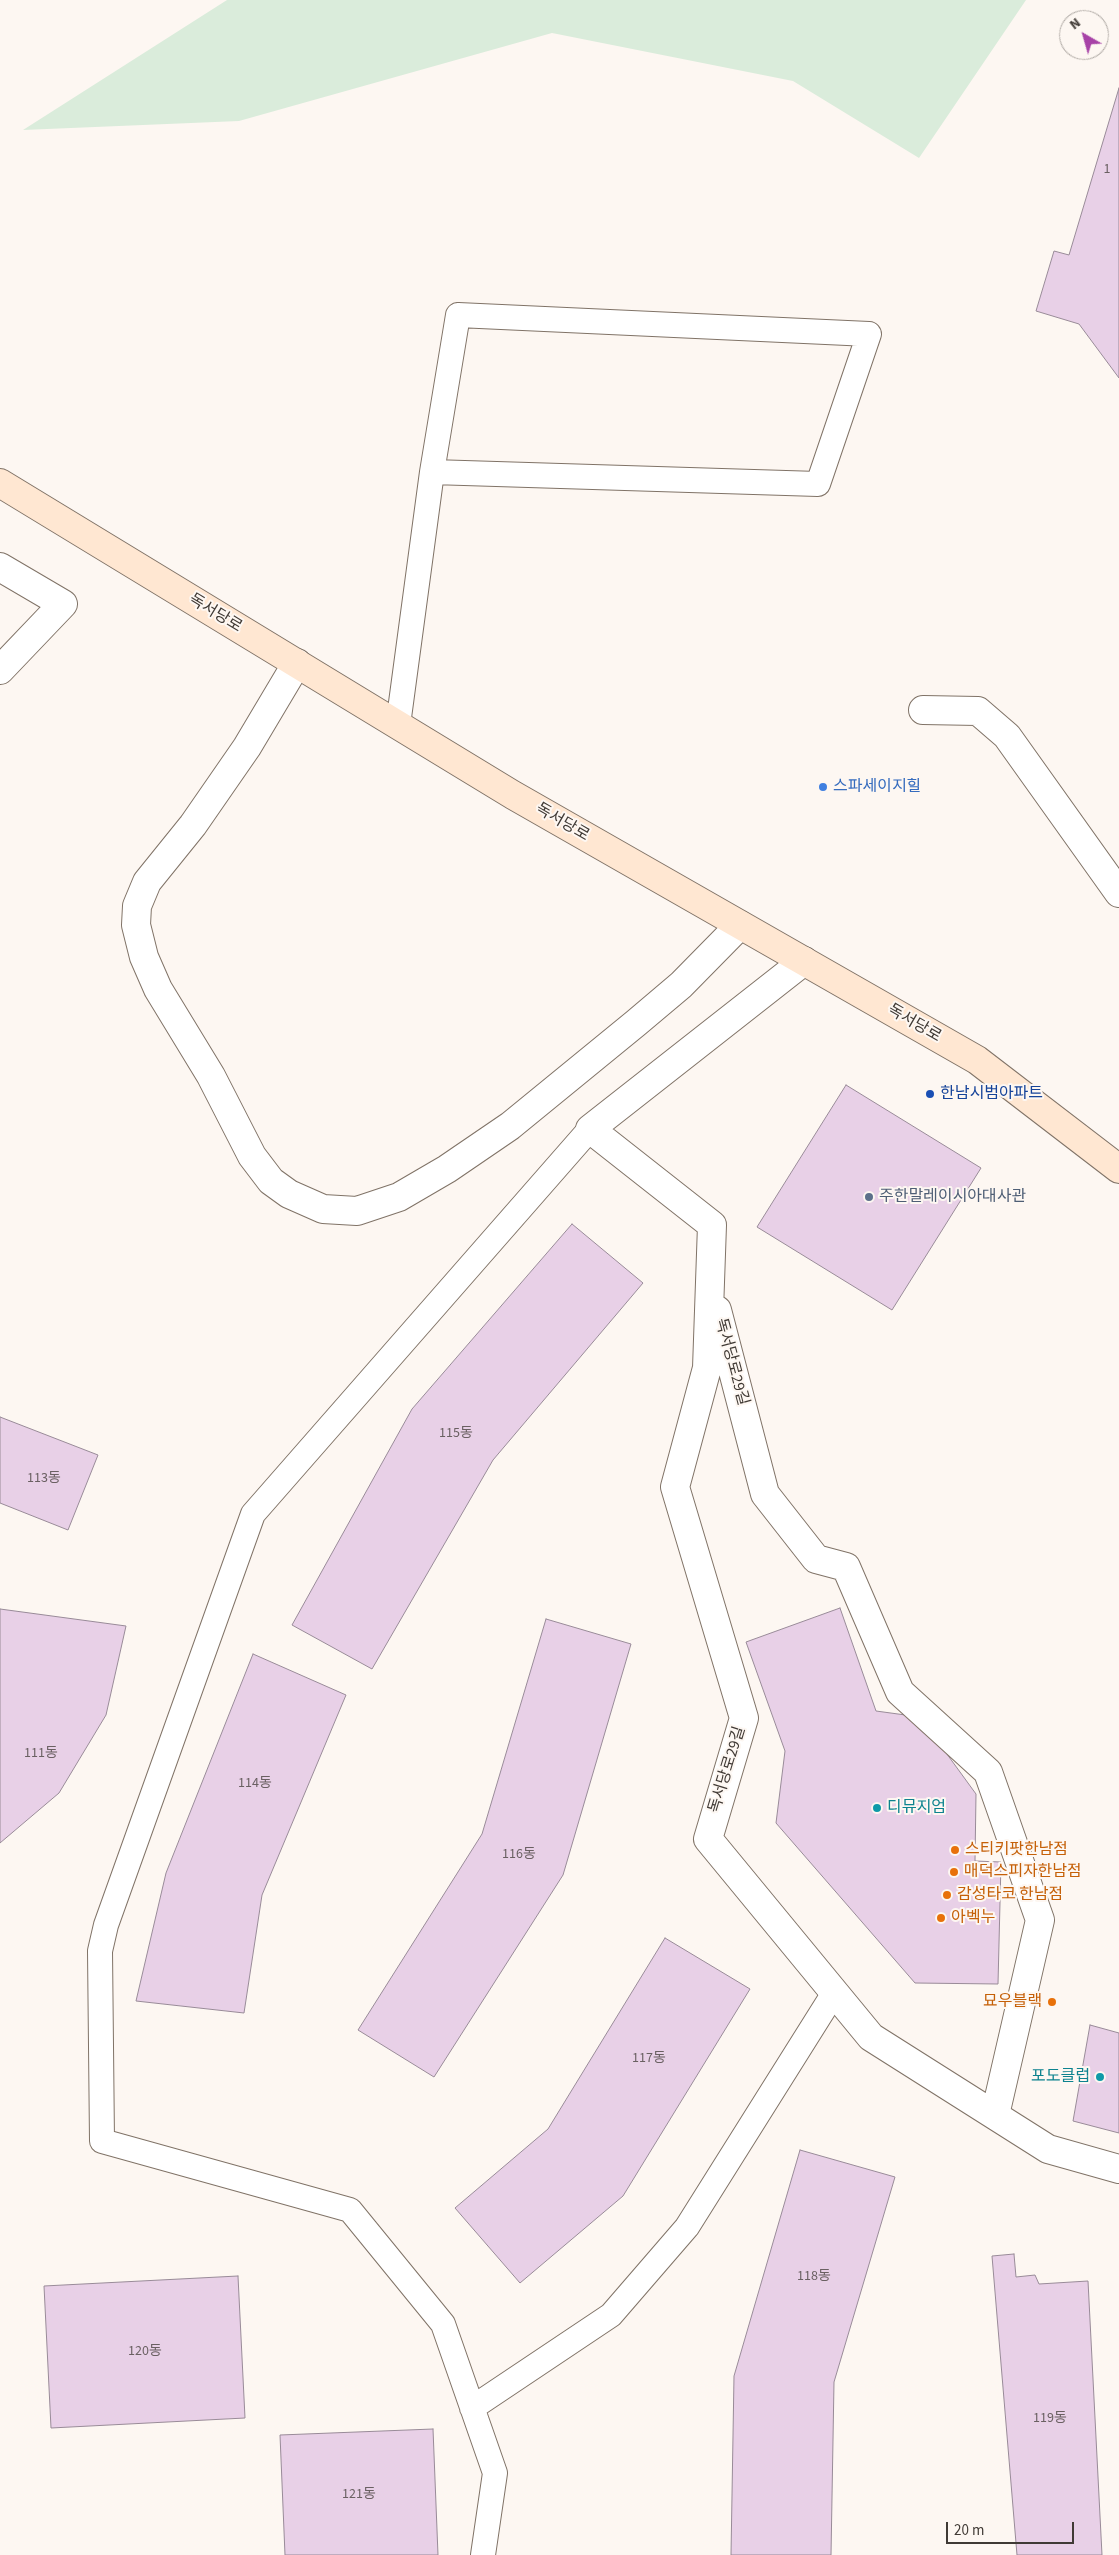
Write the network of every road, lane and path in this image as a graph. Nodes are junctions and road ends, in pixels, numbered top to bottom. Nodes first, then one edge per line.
1 (432, 472) junction
2 (0, 483) edge
3 (0, 567) edge
4 (297, 663) junction
5 (0, 670) edge
6 (924, 710) dead end
7 (398, 725) junction
8 (1119, 893) edge
9 (740, 925) junction
10 (804, 961) junction
11 (590, 1129) junction
12 (1119, 1169) edge
13 (710, 1282) junction
14 (834, 1993) junction
15 (995, 2115) junction
16 (1119, 2169) edge
17 (472, 2408) junction
18 (482, 2555) edge

1 - 1 lane
1 - 7 lane
2 - 4 main road, 독서당로
3 - 5 street
4 - 7 main road, 독서당로
4 - 9 street
6 - 8 street
7 - 9 main road, 독서당로
9 - 10 main road, 독서당로
10 - 11 street
10 - 12 main road, 독서당로
11 - 13 street, 독서당로29길
11 - 17 lane
13 - 14 street, 독서당로29길
13 - 15 street, 독서당로29길
14 - 15 street, 독서당로29길
14 - 17 lane
15 - 16 street, 독서당로29길
17 - 18 lane

